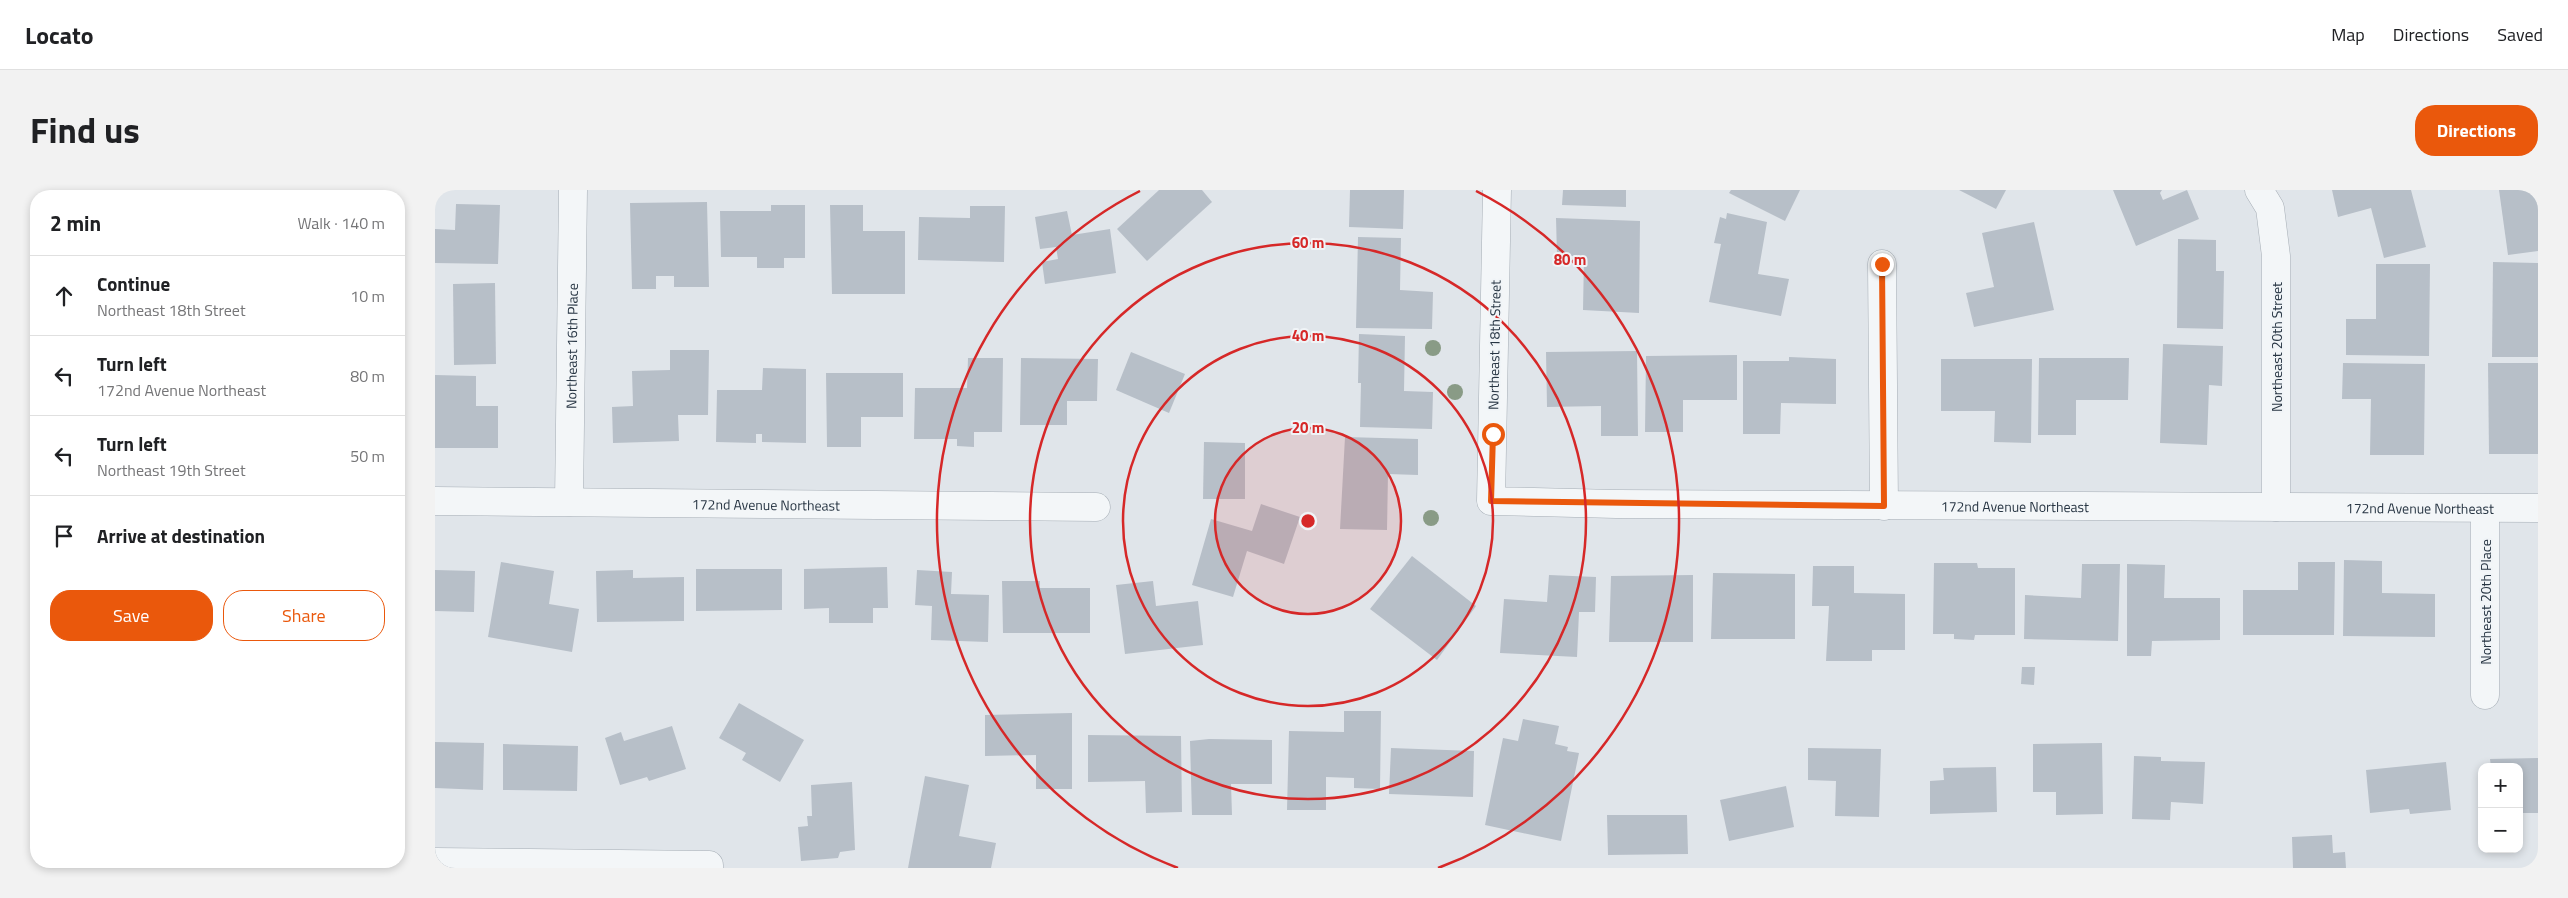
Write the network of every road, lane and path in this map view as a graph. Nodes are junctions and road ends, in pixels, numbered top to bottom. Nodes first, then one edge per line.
1 (573, 190) edge
2 (1497, 190) edge
3 (2259, 190) edge
4 (1882, 264) dead end
5 (435, 501) edge
6 (1491, 501) joint
7 (569, 502) junction
8 (1884, 506) junction
9 (1096, 507) dead end
10 (2276, 507) junction
11 (2538, 508) edge
12 (2485, 509) junction
13 (2485, 695) dead end
14 (435, 862) edge
15 (709, 867) edge

1 - 7 street, Northeast 16th Place
2 - 6 street, Northeast 18th Street
3 - 10 street, Northeast 20th Street
4 - 8 street
5 - 7 street, 172nd Avenue Northeast
6 - 8 street, 172nd Avenue Northeast
7 - 9 street, 172nd Avenue Northeast
8 - 10 street, 172nd Avenue Northeast
10 - 12 street, 172nd Avenue Northeast
11 - 12 street, 172nd Avenue Northeast
12 - 13 street, Northeast 20th Place
14 - 15 street

